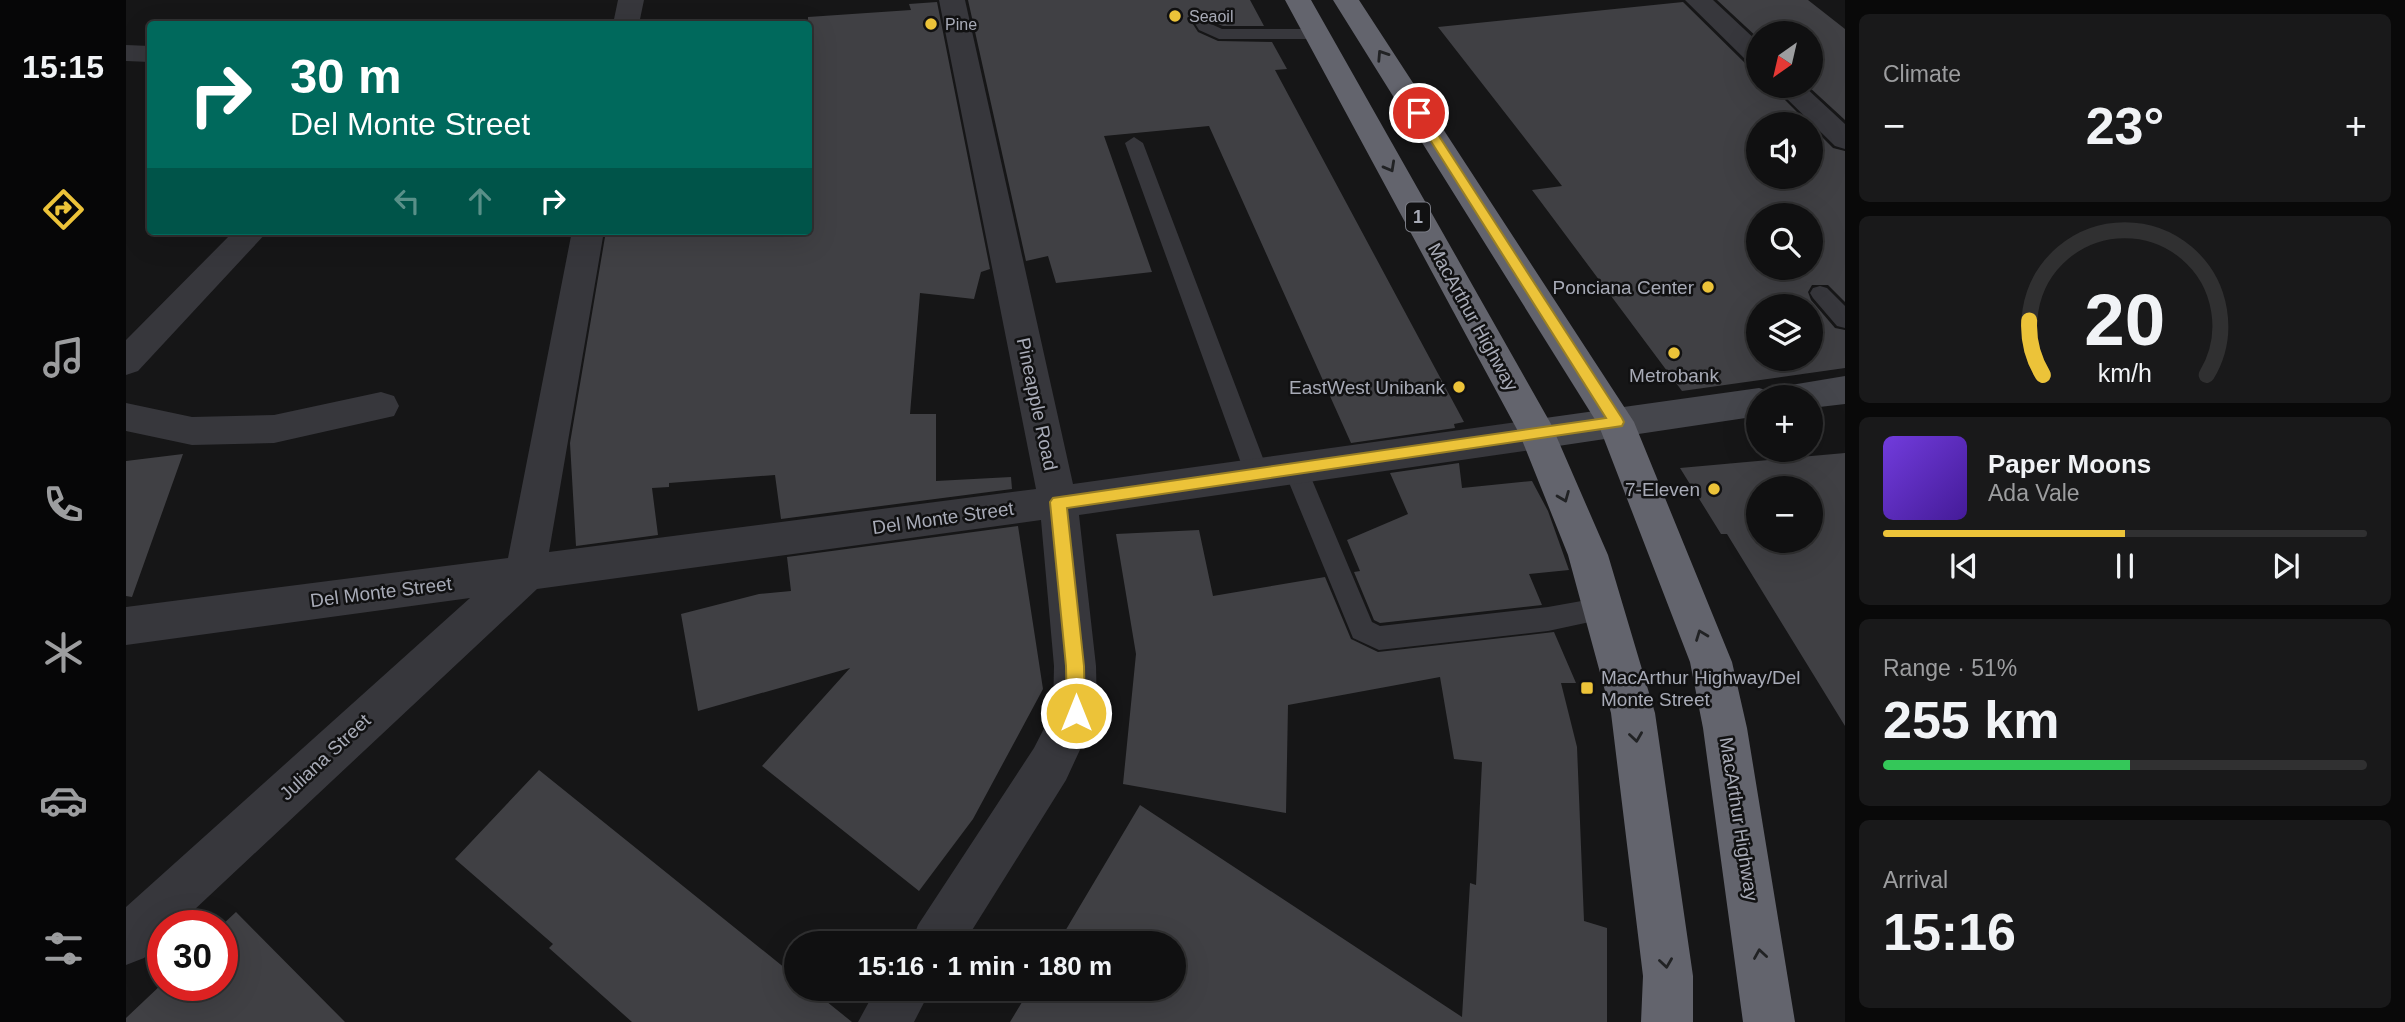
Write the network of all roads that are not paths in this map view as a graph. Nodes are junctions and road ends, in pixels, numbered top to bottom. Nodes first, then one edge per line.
1 (631, 0) edge
2 (952, 0) edge
3 (1298, 0) edge
4 (1346, 0) edge
5 (1698, 0) edge
6 (1199, 17) dead end
7 (627, 21) edge
8 (1317, 34) junction
9 (1746, 46) edge
10 (126, 53) edge
11 (147, 54) edge
12 (1801, 98) edge
13 (1845, 140) edge
14 (1134, 143) dead end
15 (248, 235) edge
16 (587, 235) edge
17 (1820, 293) dead end
18 (1845, 320) edge
19 (126, 362) edge
20 (1845, 390) edge
21 (1823, 393) edge
22 (1746, 404) edge
23 (381, 405) dead end
24 (126, 417) edge
25 (1616, 422) junction
26 (1538, 433) junction
27 (1295, 468) junction
28 (1257, 474) junction
29 (1058, 502) junction
30 (525, 574) junction
31 (1604, 609) junction
32 (126, 625) edge
33 (944, 931) edge
34 (126, 940) edge
35 (898, 1001) edge
36 (884, 1022) edge
37 (1667, 1022) edge
38 (1769, 1022) edge

1 - 7 street
2 - 29 street, Pineapple Road
3 - 8 highway, MacArthur Highway / 1
25 -> 4 highway, MacArthur Highway
5 - 9 street
6 - 8 lane
8 -> 26 highway, MacArthur Highway / 1
10 - 11 street
12 - 13 street
14 - 28 lane
15 - 19 street
16 - 30 street
17 - 18 lane
20 - 21 street
22 - 25 street, Del Monte Street
23 - 24 street
25 - 26 street, Del Monte Street
38 -> 25 highway, MacArthur Highway
26 - 27 street, Del Monte Street
26 -> 31 highway, MacArthur Highway / 1
27 - 28 street, Del Monte Street
27 - 31 lane
28 - 29 street, Del Monte Street
29 - 30 street, Del Monte Street
29 - 33 street, Pineapple Road
30 - 32 street, Del Monte Street
30 - 34 street, Juliana Street
31 -> 37 highway, MacArthur Highway / 1
35 - 36 street

